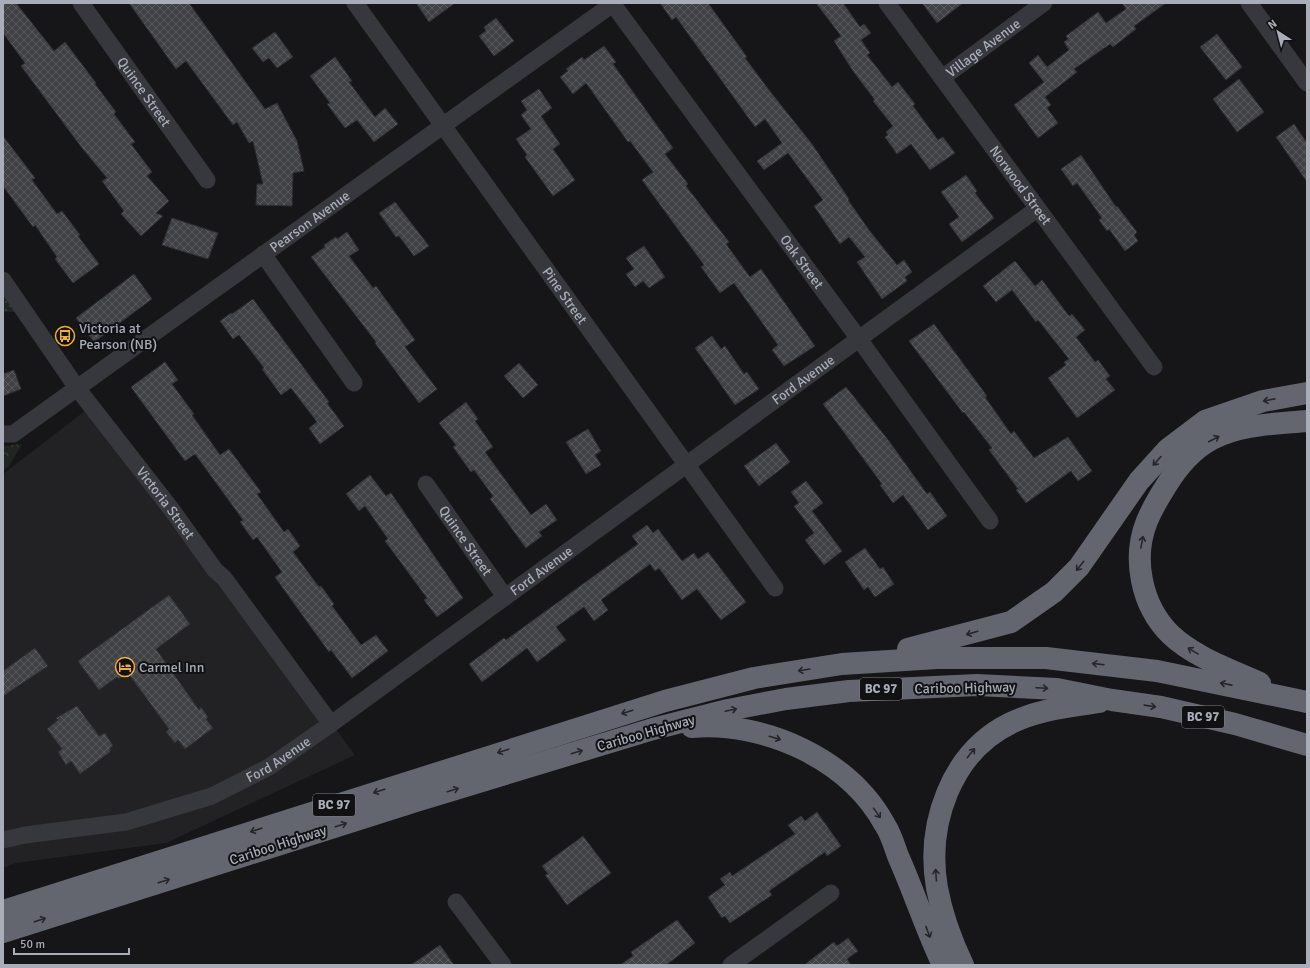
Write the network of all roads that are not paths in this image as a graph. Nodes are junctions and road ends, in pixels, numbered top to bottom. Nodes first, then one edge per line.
1 (81, 3) edge
2 (355, 3) edge
3 (613, 3) edge
4 (887, 3) edge
5 (1044, 3) edge
6 (1249, 3) edge
7 (942, 78) junction
8 (1307, 83) edge
9 (443, 125) junction
10 (207, 180) dead end
11 (1037, 209) junction
12 (263, 254) junction
13 (3, 280) edge
14 (859, 339) junction
15 (1154, 367) dead end
16 (354, 383) dead end
17 (77, 388) junction
18 (1307, 393) edge
19 (1302, 423) edge
20 (3, 434) edge
21 (688, 464) junction
22 (426, 484) dead end
23 (990, 521) dead end
24 (775, 588) dead end
25 (505, 597) junction
26 (842, 664) junction
27 (1112, 700) junction
28 (1300, 700) edge
29 (332, 724) junction
30 (653, 729) junction
31 (1307, 745) edge
32 (3, 840) edge
33 (831, 893) dead end
34 (456, 902) dead end
35 (7, 908) edge
36 (3, 932) edge
37 (503, 965) edge
38 (731, 965) edge
39 (943, 965) edge
40 (963, 965) edge

1 - 10 street, Quince Street
2 - 9 street, Pine Street
3 - 9 street, Pearson Avenue
3 - 14 street, Oak Street
4 - 7 street, Norwood Street
5 - 7 street, Village Avenue
6 - 8 street
7 - 11 street, Norwood Street
9 - 12 street, Pearson Avenue
9 - 21 street, Pine Street
11 - 14 street, Ford Avenue
11 - 15 street, Norwood Street
12 - 16 street
12 - 17 street, Pearson Avenue
13 - 17 street, Victoria Street
14 - 21 street, Ford Avenue
14 - 23 street, Oak Street
17 - 20 street, Pearson Avenue
17 - 29 street, Victoria Street
18 -> 26 highway
28 -> 19 highway
21 - 24 street, Pine Street
21 - 25 street, Ford Avenue
22 - 25 street, Quince Street
25 - 29 street, Ford Avenue
28 -> 26 highway, Cariboo Highway / BC 97
26 -> 35 highway, Cariboo Highway / BC 97
30 -> 27 highway, Cariboo Highway / BC 97
27 -> 31 highway, Cariboo Highway / BC 97
40 -> 27 highway
29 - 32 street, Ford Avenue
36 -> 30 highway, Cariboo Highway / BC 97
30 -> 39 highway
33 - 38 street
34 - 37 street

